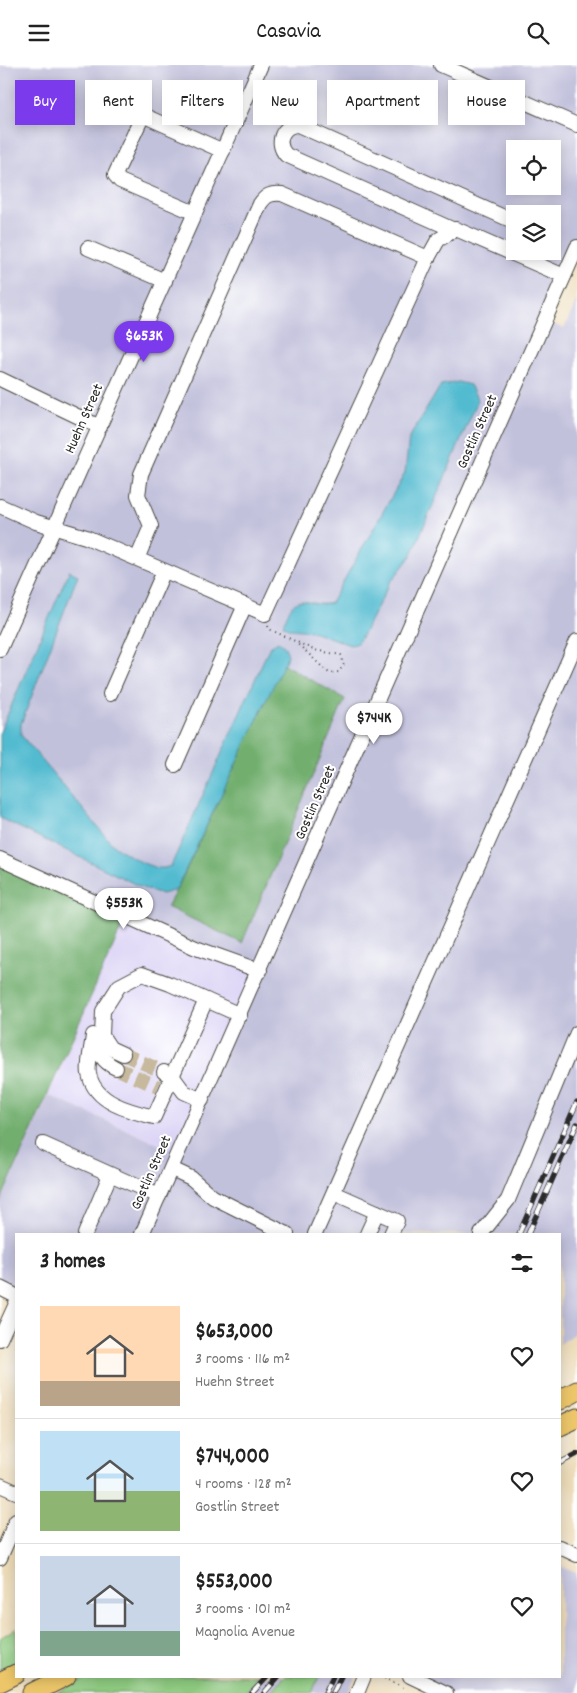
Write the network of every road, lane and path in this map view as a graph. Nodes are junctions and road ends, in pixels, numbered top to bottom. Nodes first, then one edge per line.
1 (441, 65) edge
2 (259, 66) edge
3 (577, 125) edge
4 (223, 151) junction
5 (195, 213) junction
6 (506, 218) edge
7 (454, 230) junction
8 (88, 247) dead end
9 (577, 247) edge
10 (506, 249) edge
11 (428, 258) junction
12 (531, 260) edge
13 (564, 276) junction
14 (164, 281) junction
15 (0, 379) edge
16 (100, 427) junction
17 (0, 506) edge
18 (54, 528) junction
19 (137, 559) junction
20 (164, 571) junction
21 (245, 605) junction
22 (265, 614) junction
23 (577, 641) edge
24 (296, 643) junction
25 (0, 649) edge
26 (110, 694) dead end
27 (175, 765) dead end
28 (0, 859) edge
29 (260, 971) junction
30 (206, 1000) junction
31 (103, 1011) junction
32 (240, 1015) junction
33 (577, 1033) edge
34 (93, 1035) junction
35 (122, 1054) tunnel mouth
36 (116, 1068) tunnel mouth
37 (169, 1075) junction
38 (162, 1089) junction
39 (184, 1092) junction
40 (202, 1100) junction
41 (43, 1144) dead end
42 (172, 1169) junction
43 (110, 1175) junction
44 (334, 1193) junction
45 (160, 1196) junction
46 (508, 1200) junction
47 (376, 1212) junction
48 (396, 1230) edge
49 (85, 1233) edge
50 (142, 1233) edge
51 (285, 1233) edge
52 (315, 1233) edge
53 (367, 1233) edge
54 (482, 1233) edge
55 (493, 1233) edge
56 (0, 1289) edge
57 (15, 1296) edge
58 (15, 1306) edge
59 (0, 1339) edge
60 (577, 1391) edge
61 (561, 1399) edge
62 (577, 1418) edge
63 (561, 1426) edge
64 (0, 1485) edge
65 (15, 1492) edge
66 (15, 1523) edge
67 (561, 1547) edge
68 (577, 1555) edge
69 (0, 1558) edge
70 (15, 1674) edge
71 (62, 1678) edge
72 (363, 1678) edge
73 (388, 1678) edge
74 (0, 1682) edge
75 (408, 1683) edge
76 (32, 1693) edge
77 (357, 1693) edge
78 (446, 1693) edge

1 - 3 street
2 - 4 street, Huehn Street
4 - 5 street, Huehn Street
4 - 5 street
5 - 14 street, Huehn Street
6 - 7 street
7 - 10 street
7 - 11 street
8 - 14 street
9 - 13 street, Gostlin Street
11 - 19 street
11 - 22 street
12 - 13 street
13 - 29 street, Gostlin Street
14 - 16 street, Huehn Street
15 - 16 street
16 - 18 street, Huehn Street
17 - 18 street
18 - 19 street
18 - 25 street, Huehn Street
19 - 20 street
20 - 21 street
20 - 26 street
21 - 22 street
21 - 27 street
22 - 24 path
23 - 44 street
24 - 24 path
28 - 29 street
29 - 32 street, Gostlin Street
30 - 31 street
30 - 32 street
30 - 37 street
31 - 34 street
31 - 35 street
32 - 40 street, Gostlin Street
33 - 46 street
34 - 36 street
34 - 38 street
37 - 38 street
37 - 39 street
38 - 39 street
39 - 40 street
40 - 42 street, Gostlin Street
41 - 43 street
42 - 45 street, Gostlin Street
42 - 51 street
43 - 45 street
43 - 49 street
44 - 47 street
44 - 52 street
45 - 50 street, Gostlin Street
46 - 54 street
46 - 55 street
47 - 48 street
47 - 53 street
56 - 57 street
58 - 59 street
60 - 61 highway
62 - 63 highway
64 - 65 street
66 - 69 street
67 - 68 street
70 - 74 highway
71 - 76 highway
72 - 77 street
73 - 75 path
75 - 78 street

